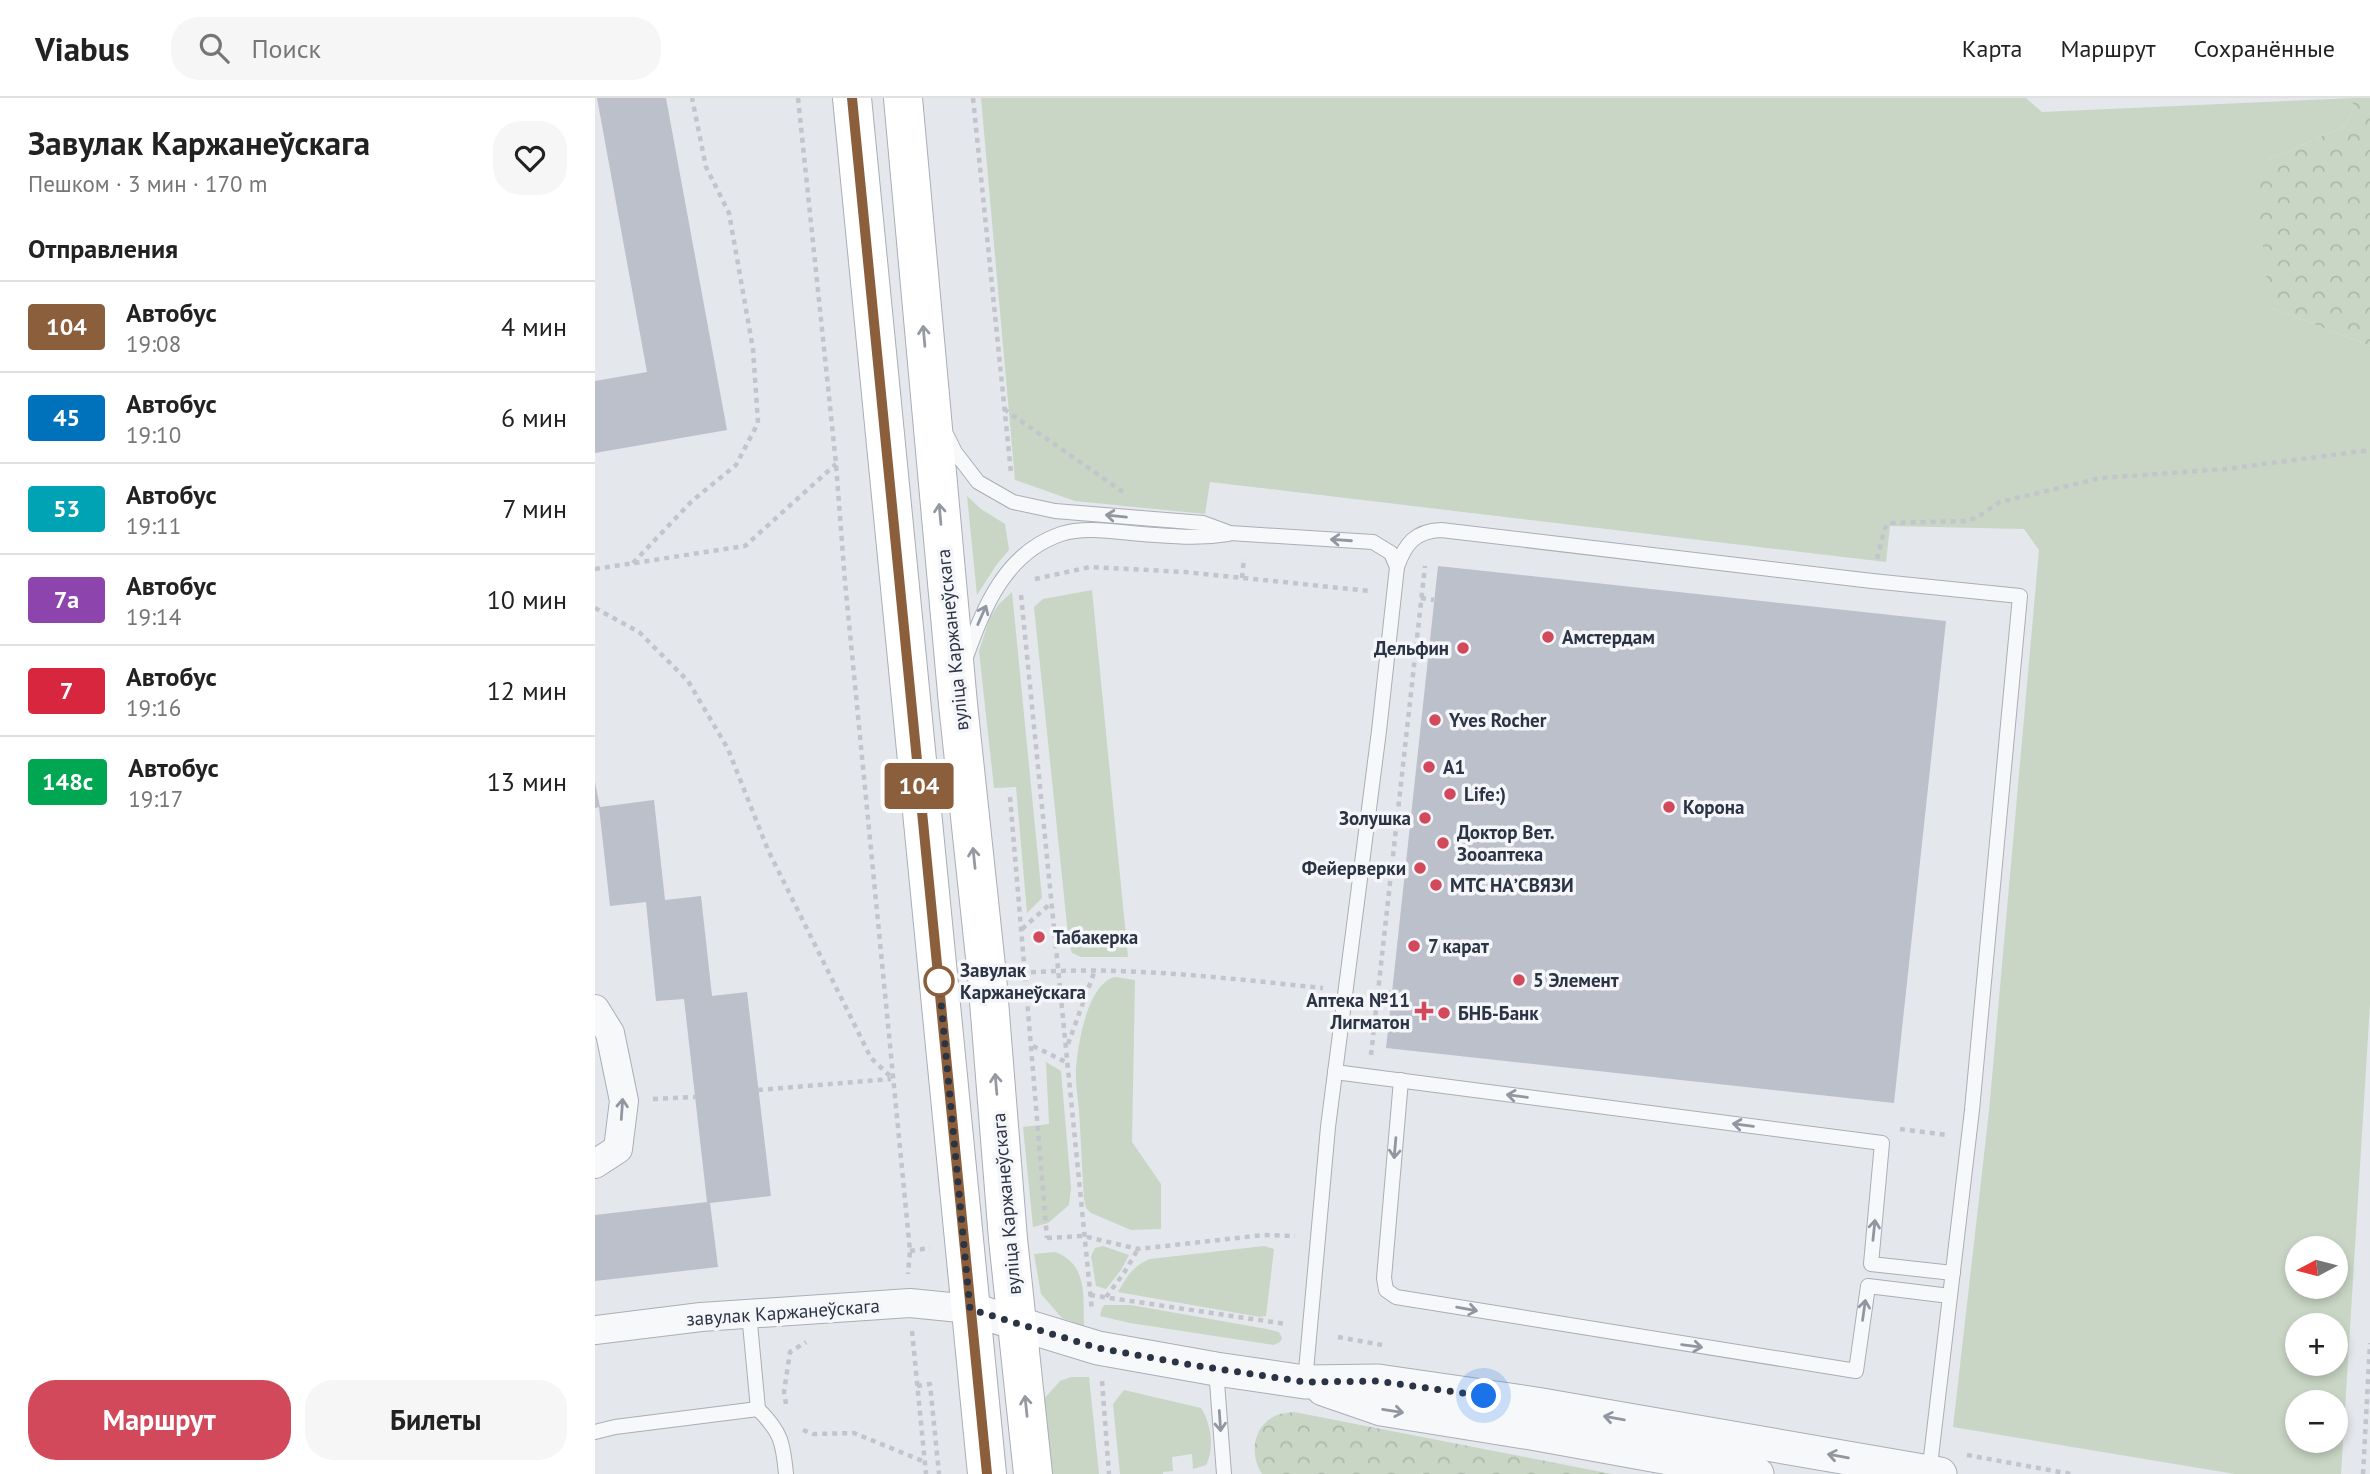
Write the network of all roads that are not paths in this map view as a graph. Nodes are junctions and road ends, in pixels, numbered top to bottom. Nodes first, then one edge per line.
1 (852, 98) edge
2 (903, 98) edge
3 (930, 404) junction
4 (1230, 533) junction
5 (1397, 567) junction
6 (958, 704) junction
7 (595, 1009) edge
8 (1335, 1072) junction
9 (1401, 1080) junction
10 (595, 1164) edge
11 (1953, 1273) junction
12 (1950, 1296) junction
13 (970, 1309) junction
14 (749, 1313) junction
15 (1017, 1323) junction
16 (595, 1330) edge
17 (1216, 1369) junction
18 (1305, 1382) junction
19 (758, 1409) junction
20 (595, 1432) edge
21 (1940, 1469) edge
22 (1750, 1473) edge
23 (786, 1474) edge
24 (987, 1474) edge
25 (1033, 1474) edge
26 (1224, 1474) edge

1 - 13 main road
3 -> 2 main road, вуліца Каржанеўскага
4 -> 3 lane
6 -> 3 main road, вуліца Каржанеўскага
5 -> 4 lane
6 -> 4 lane
5 - 8 lane
5 - 11 lane
15 -> 6 main road, вуліца Каржанеўскага
10 -> 7 street
8 - 9 lane
8 - 18 lane
11 -> 9 lane
9 -> 12 lane
11 - 12 lane
12 - 21 lane
13 - 14 street, завулак Каржанеўскага
13 - 15 street
13 - 24 main road
14 - 16 street, завулак Каржанеўскага
14 - 19 lane
15 - 17 street
25 -> 15 main road, вуліца Каржанеўскага
17 - 18 street
17 -> 26 lane
21 -> 18 street
18 -> 22 street
19 - 20 lane
19 - 23 lane

